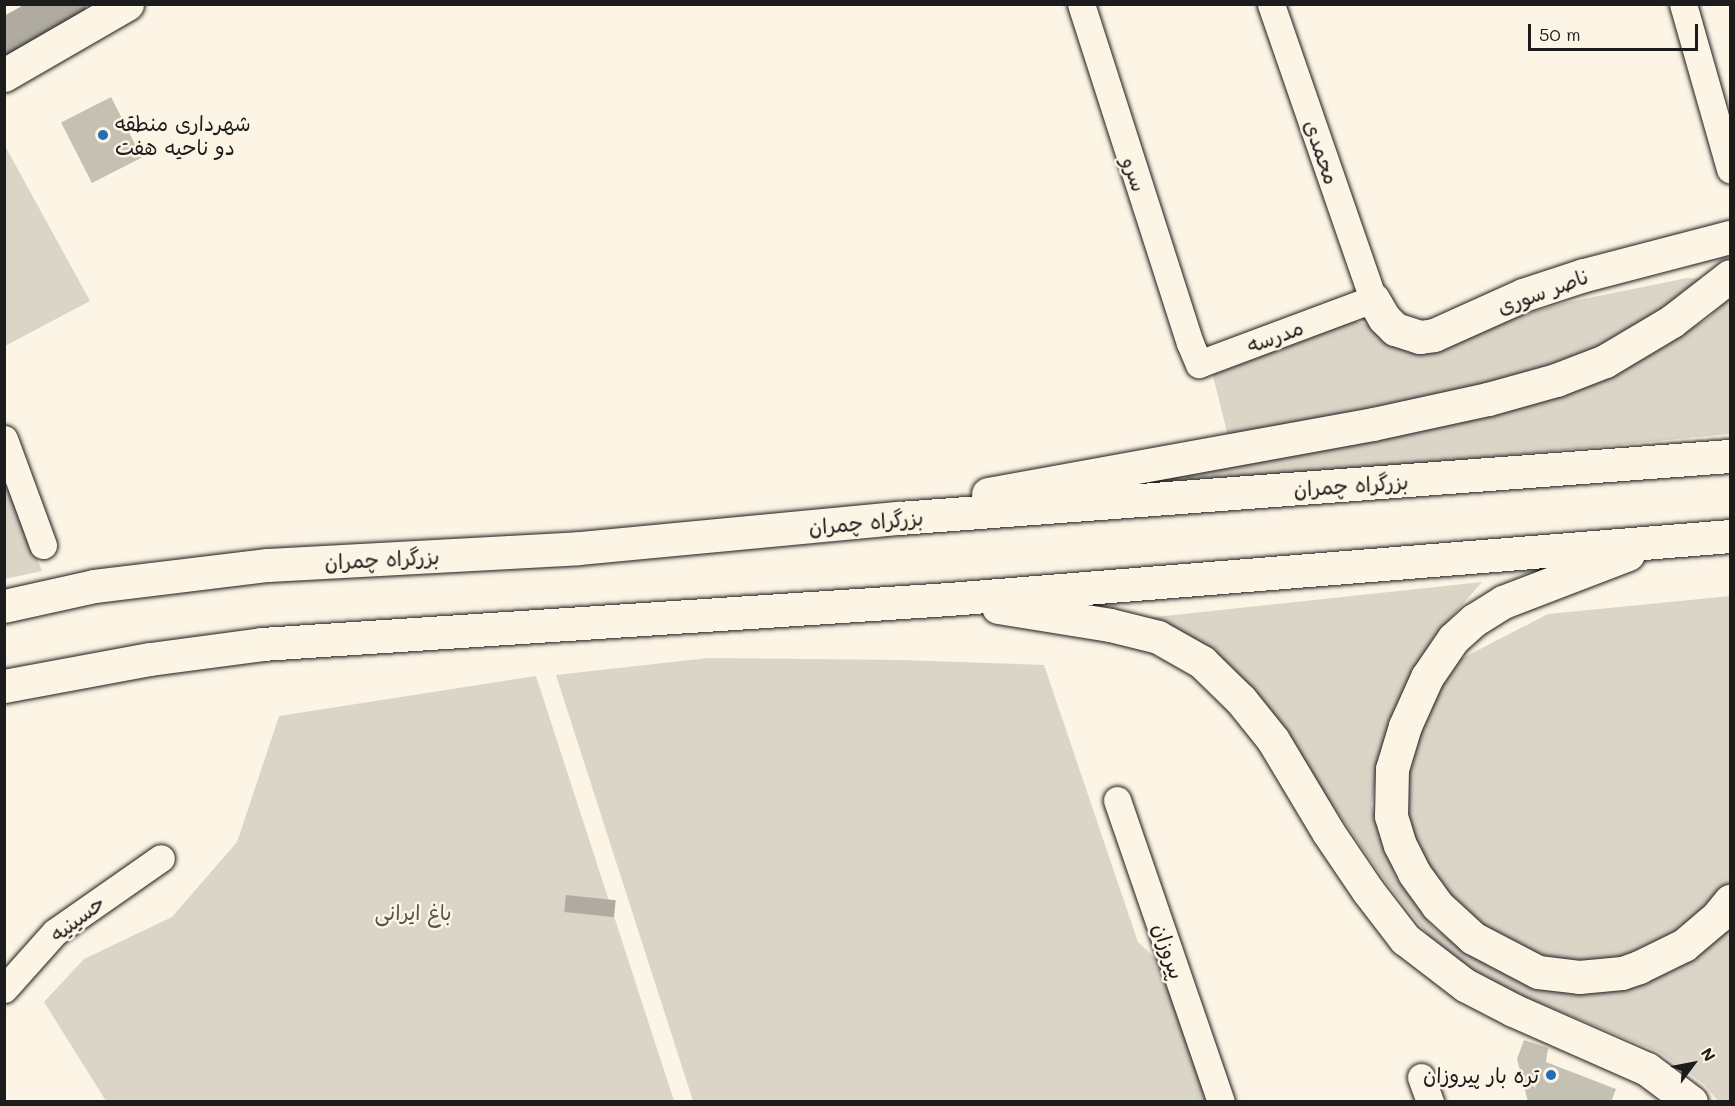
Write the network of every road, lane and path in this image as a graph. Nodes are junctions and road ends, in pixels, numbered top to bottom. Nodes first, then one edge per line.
1 (127, 4) edge
2 (1081, 4) edge
3 (1271, 4) edge
4 (1683, 4) edge
5 (4, 75) edge
6 (1731, 169) edge
7 (1731, 237) edge
8 (1731, 276) edge
9 (1374, 299) junction
10 (1190, 343) joint
11 (4, 439) edge
12 (1731, 456) edge
13 (899, 519) junction
14 (1731, 536) edge
15 (1667, 540) junction
16 (43, 545) dead end
17 (949, 599) junction
18 (4, 606) edge
19 (4, 686) edge
20 (1117, 800) dead end
21 (161, 858) dead end
22 (1731, 901) edge
23 (4, 989) edge
24 (1221, 1101) edge
25 (1691, 1101) edge

1 - 5 main road
2 - 10 street, سرو
3 - 9 street, محمدی
4 - 6 street
7 - 9 main road, ناصر سوری
8 - 13 main road
9 - 10 street, مدرسه
11 - 16 street
12 - 13 main road, بزرگراه چمران
13 - 18 main road, بزرگراه چمران
14 - 15 main road
15 - 17 main road
15 - 22 main road
17 - 19 main road
17 - 25 main road
20 - 24 street, پیروزان
21 - 23 street, حسینیه

